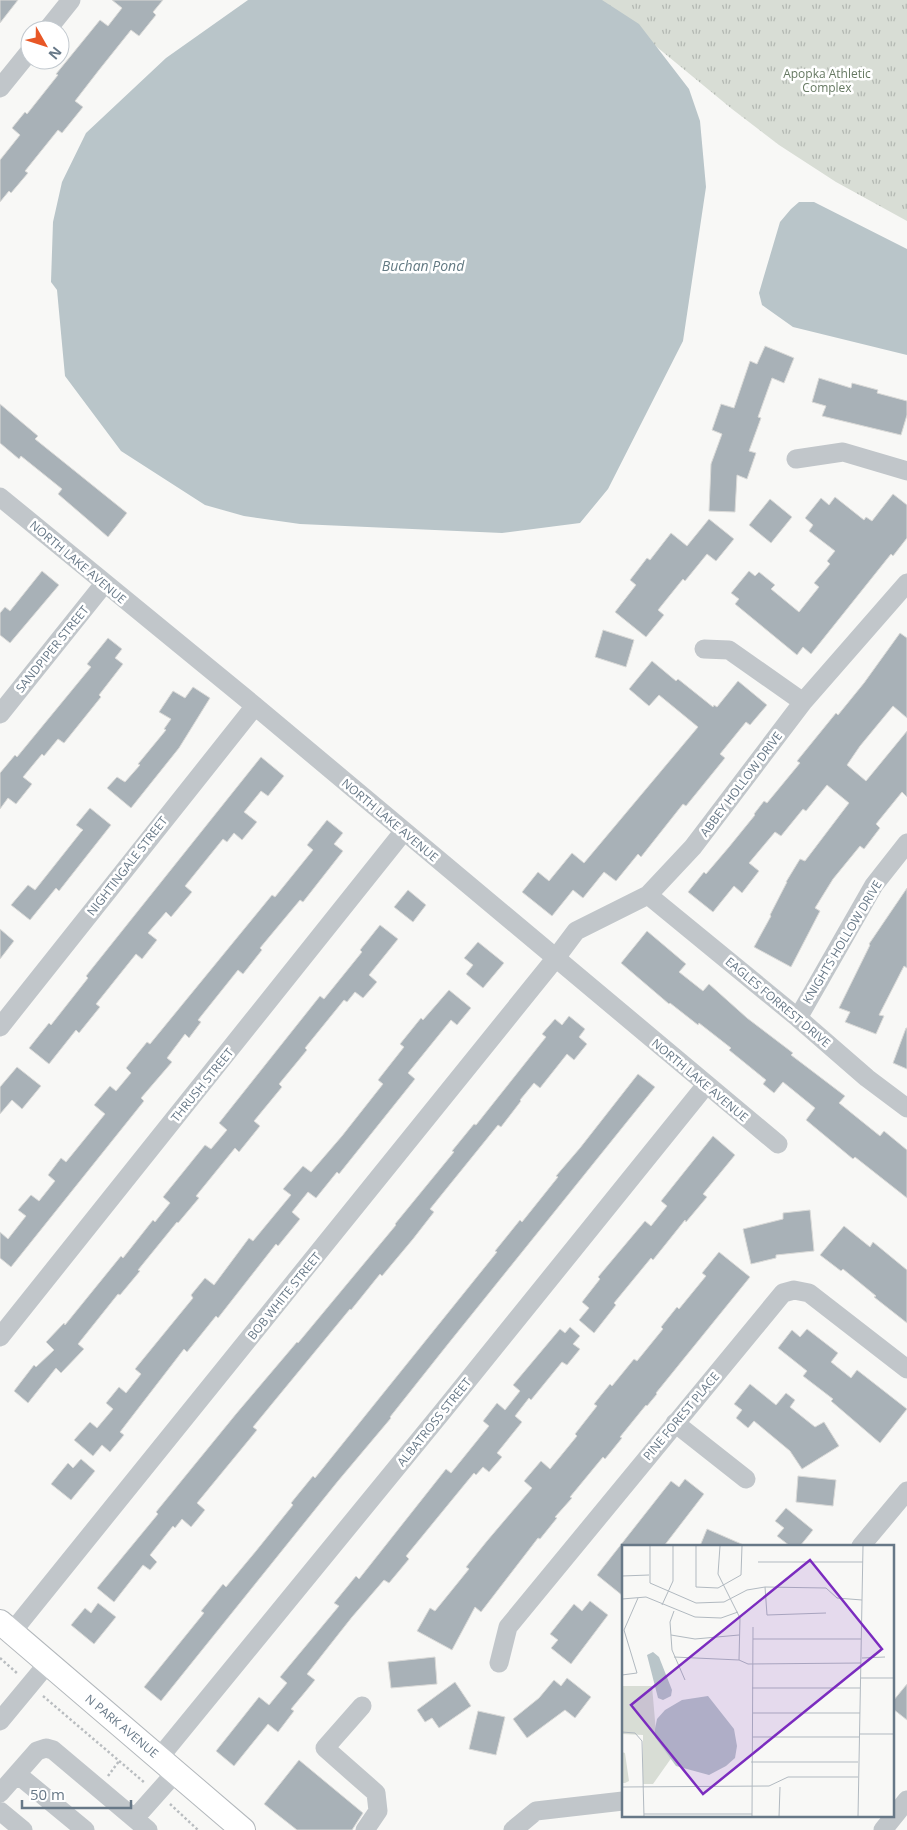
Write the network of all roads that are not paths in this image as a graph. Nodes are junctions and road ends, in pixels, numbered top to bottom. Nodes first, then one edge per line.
1 (71, 0) edge
2 (55, 20) edge
3 (20, 63) edge
4 (0, 88) edge
5 (796, 459) dead end
6 (907, 471) edge
7 (0, 497) edge
8 (907, 583) edge
9 (104, 584) junction
10 (704, 649) dead end
11 (803, 702) junction
12 (255, 706) junction
13 (0, 714) edge
14 (404, 832) junction
15 (907, 843) edge
16 (648, 895) junction
17 (556, 959) junction
18 (798, 1018) junction
19 (0, 1027) edge
20 (706, 1085) junction
21 (907, 1108) edge
22 (778, 1144) dead end
23 (0, 1337) edge
24 (907, 1368) edge
25 (674, 1423) junction
26 (746, 1479) dead end
27 (907, 1491) edge
28 (862, 1545) edge
29 (6, 1627) edge
30 (48, 1662) junction
31 (499, 1663) dead end
32 (362, 1706) dead end
33 (0, 1721) edge
34 (168, 1765) junction
35 (17, 1774) junction
36 (0, 1793) edge
37 (907, 1800) edge
38 (622, 1801) edge
39 (0, 1811) edge
40 (894, 1816) edge
41 (893, 1818) edge
42 (142, 1824) edge
43 (23, 1830) edge
44 (85, 1830) edge
45 (243, 1830) edge
46 (364, 1830) edge
47 (513, 1830) edge
48 (883, 1830) edge

1 - 2 street
3 - 4 street
5 - 6 street
7 - 9 street, NORTH LAKE AVENUE
8 - 11 street, ABBEY HOLLOW DRIVE
9 - 12 street, NORTH LAKE AVENUE
9 - 13 street, SANDPIPER STREET
10 - 11 street
11 - 16 street, ABBEY HOLLOW DRIVE
12 - 14 street, NORTH LAKE AVENUE
12 - 19 street, NIGHTINGALE STREET
14 - 17 street, NORTH LAKE AVENUE
14 - 23 street, THRUSH STREET
15 - 18 street, KNIGHTS HOLLOW DRIVE
16 - 17 street, ABBEY HOLLOW DRIVE
16 - 18 street, EAGLES FORREST DRIVE
17 - 20 street, NORTH LAKE AVENUE
17 - 29 street, BOB WHITE STREET
18 - 21 street, EAGLES FORREST DRIVE
20 - 22 street, NORTH LAKE AVENUE
20 - 34 street, ALBATROSS STREET
24 - 25 street, PINE FOREST PLACE
25 - 26 street
25 - 31 street, PINE FOREST PLACE
27 - 28 street
29 - 30 main road, N PARK AVENUE
30 - 33 street
30 - 34 main road, N PARK AVENUE
32 - 46 street
34 - 42 street, ALBATROSS STREET
34 - 45 main road, N PARK AVENUE
35 - 36 street
35 - 42 street
35 - 44 street
37 - 40 street
38 - 47 street
39 - 43 street
41 - 48 street

